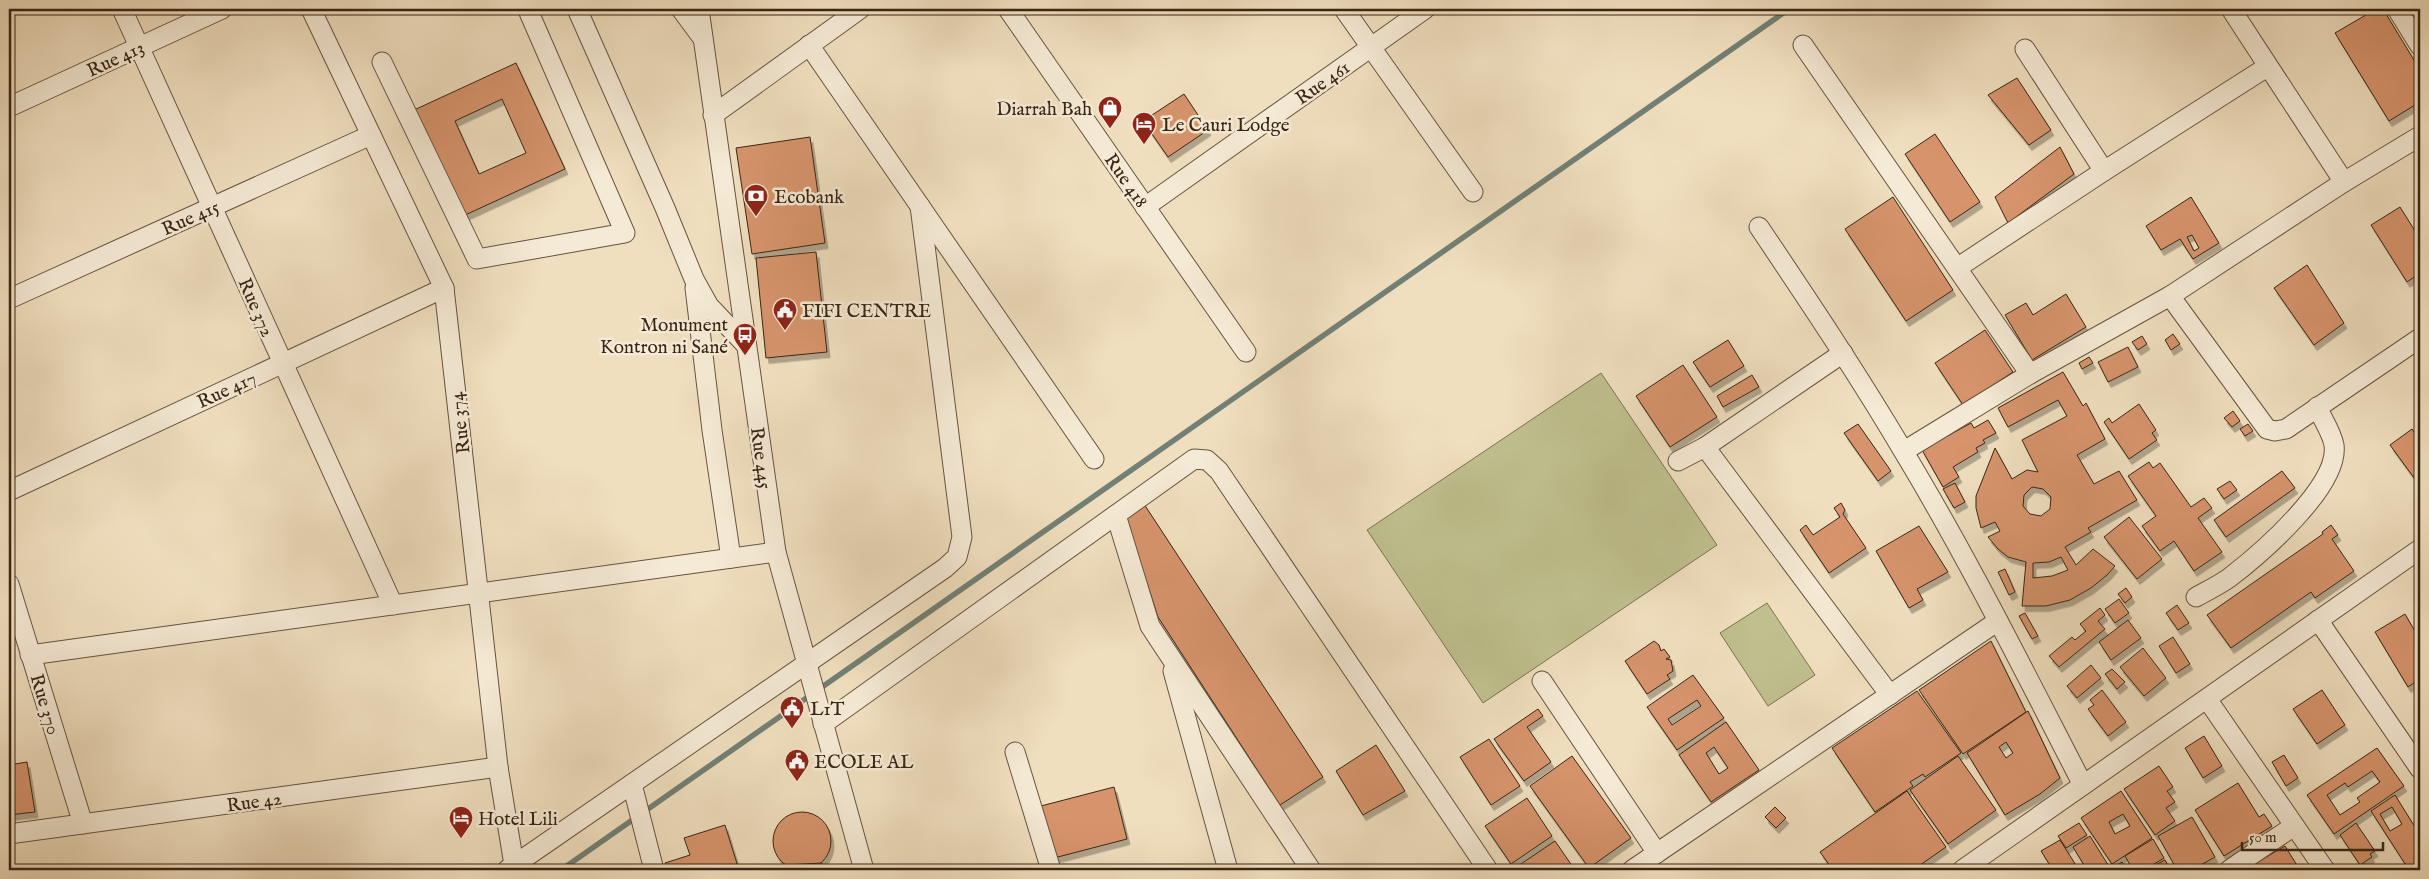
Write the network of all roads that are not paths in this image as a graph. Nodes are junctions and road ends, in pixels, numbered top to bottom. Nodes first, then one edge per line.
1 (122, 9) edge
2 (222, 9) edge
3 (311, 9) edge
4 (530, 9) edge
5 (577, 9) edge
6 (682, 9) edge
7 (699, 9) edge
8 (860, 9) edge
9 (1008, 9) edge
10 (1344, 9) edge
11 (1425, 9) edge
12 (2231, 9) edge
13 (2396, 9) edge
14 (701, 37) junction
15 (809, 45) junction
16 (1803, 45) dead end
17 (2420, 46) edge
18 (139, 47) junction
19 (1371, 47) junction
20 (2025, 49) dead end
21 (382, 62) dead end
22 (2267, 67) junction
23 (9, 107) edge
24 (713, 115) junction
25 (371, 135) junction
26 (2420, 136) edge
27 (2104, 170) junction
28 (2344, 182) junction
29 (1473, 192) dead end
30 (920, 206) junction
31 (212, 207) junction
32 (1145, 207) junction
33 (1759, 227) dead end
34 (1957, 268) junction
35 (694, 279) junction
36 (444, 288) junction
37 (2170, 296) junction
38 (9, 299) edge
39 (2420, 338) edge
40 (746, 345) junction
41 (1246, 352) dead end
42 (1843, 353) junction
43 (282, 363) junction
44 (2030, 374) junction
45 (2317, 407) junction
46 (1705, 447) junction
47 (1904, 451) junction
48 (1094, 459) dead end
49 (1678, 461) dead end
50 (9, 491) edge
51 (1116, 515) junction
52 (776, 552) junction
53 (2419, 552) edge
54 (731, 558) junction
55 (9, 584) edge
56 (479, 593) junction
57 (2196, 597) dead end
58 (393, 605) junction
59 (2318, 620) junction
60 (1998, 621) junction
61 (30, 655) junction
62 (1169, 655) junction
63 (808, 672) junction
64 (1542, 681) dead end
65 (1890, 695) junction
66 (2207, 699) junction
67 (821, 720) junction
68 (1015, 752) dead end
69 (498, 767) junction
70 (2420, 769) edge
71 (632, 784) junction
72 (2084, 785) junction
73 (83, 824) junction
74 (2294, 826) junction
75 (9, 834) edge
76 (1657, 853) junction
77 (511, 868) edge
78 (654, 870) edge
79 (864, 870) edge
80 (1051, 870) edge
81 (1228, 870) edge
82 (1311, 870) edge
83 (1488, 870) edge
84 (1632, 870) edge
85 (1962, 870) edge
86 (2229, 870) edge
87 (2325, 870) edge

1 - 18 street, Rue 372
2 - 18 street, Rue 413
3 - 25 street, Rue 374
4 - 21 street
5 - 35 street
6 - 14 street
7 - 14 street, Rue 445
8 - 15 street
9 - 32 street, Rue 418
10 - 19 street
11 - 19 street, Rue 461
12 - 22 street
13 - 17 street
14 - 24 street, Rue 445
15 - 24 street
15 - 30 street
16 - 34 street
18 - 23 street, Rue 413
18 - 31 street, Rue 372
19 - 29 street
19 - 32 street, Rue 461
20 - 27 street
22 - 27 street
22 - 28 street
24 - 40 street, Rue 445
25 - 31 street, Rue 415
25 - 36 street, Rue 374
26 - 28 street
27 - 34 street
28 - 37 street
30 - 48 street
30 - 63 street
31 - 38 street, Rue 415
31 - 43 street, Rue 372
32 - 41 street, Rue 418
33 - 42 street
34 - 44 street
35 - 40 street
35 - 54 street
36 - 43 street, Rue 417
36 - 56 street, Rue 374
37 - 44 street
37 - 45 street
39 - 45 street
40 - 52 street, Rue 445
42 - 46 street
42 - 47 street
43 - 50 street, Rue 417
43 - 58 street, Rue 372
44 - 47 street
45 - 57 street
46 - 49 street
46 - 65 street
47 - 60 street
51 - 62 street
51 - 67 street
51 - 83 street
52 - 54 street
52 - 63 street, Rue 445
53 - 59 street
54 - 56 street
55 - 61 street, Rue 370
56 - 58 street
56 - 69 street, Rue 374
58 - 61 street
59 - 66 street
59 - 70 street
60 - 65 street
60 - 72 street
61 - 73 street, Rue 370
62 - 81 street
62 - 82 street
63 - 67 street, Rue 445
63 - 71 street
64 - 76 street
65 - 76 street
66 - 72 street
66 - 74 street
67 - 79 street, Rue 445
68 - 80 street
69 - 73 street, Rue 42
69 - 77 street, Rue 374
71 - 77 street
71 - 78 street
72 - 85 street
73 - 75 street, Rue 42
74 - 86 street
74 - 87 street
76 - 84 street

